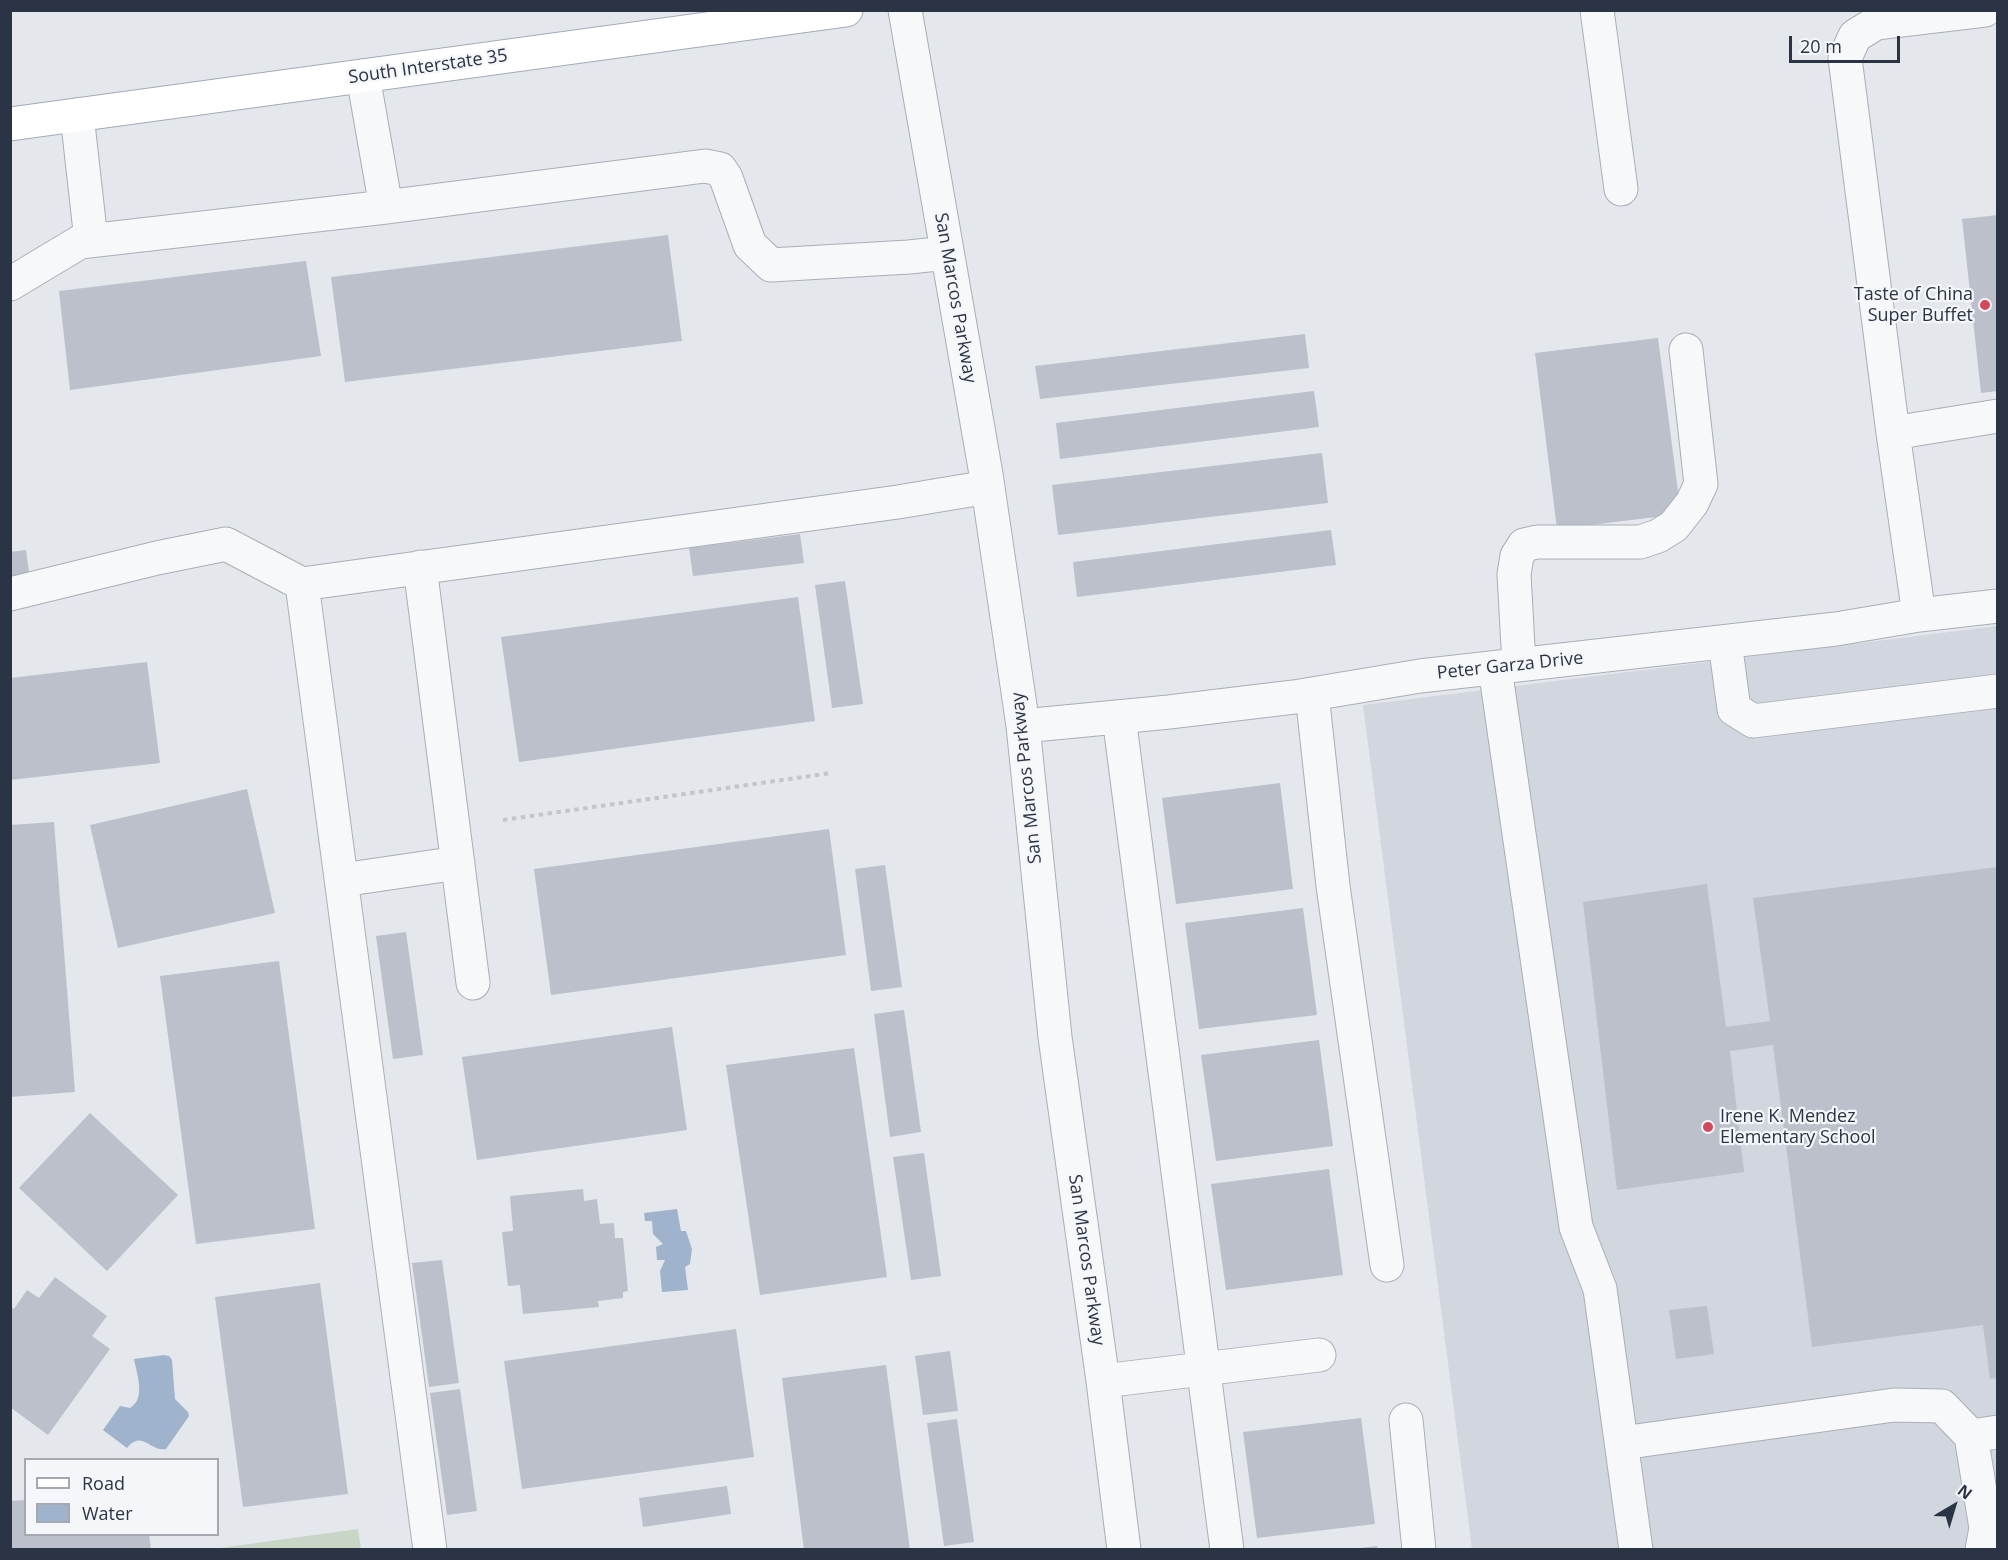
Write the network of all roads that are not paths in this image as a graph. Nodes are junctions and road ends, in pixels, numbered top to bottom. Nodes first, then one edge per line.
1 (846, 10) edge
2 (905, 10) edge
3 (1597, 10) edge
4 (1985, 10) edge
5 (363, 76) junction
6 (78, 115) junction
7 (10, 124) edge
8 (1621, 189) dead end
9 (386, 207) junction
10 (92, 240) junction
11 (947, 253) junction
12 (10, 284) edge
13 (1686, 350) dead end
14 (1998, 416) edge
15 (1893, 433) junction
16 (988, 487) junction
17 (420, 567) junction
18 (302, 584) junction
19 (10, 594) edge
20 (1998, 606) edge
21 (1918, 615) junction
22 (1725, 642) junction
23 (1507, 667) junction
24 (1998, 691) edge
25 (1312, 694) junction
26 (1119, 717) junction
27 (1023, 726) junction
28 (458, 863) junction
29 (342, 880) junction
30 (473, 983) dead end
31 (1387, 1265) dead end
32 (1319, 1355) dead end
33 (1202, 1370) junction
34 (1103, 1381) junction
35 (1406, 1420) dead end
36 (1984, 1434) edge
37 (1622, 1443) junction
38 (1635, 1541) edge
39 (430, 1550) edge
40 (1124, 1550) edge
41 (1227, 1550) edge
42 (1419, 1550) edge
43 (1982, 1550) edge

1 - 5 main road, South Interstate 35
2 - 11 street, San Marcos Parkway
3 - 8 street
4 - 15 street
5 - 6 main road, South Interstate 35
5 - 9 street
6 - 7 main road, South Interstate 35
6 - 10 street
9 - 10 street
9 - 11 street
10 - 12 street
11 - 16 street, San Marcos Parkway
13 - 23 street
14 - 15 street
15 - 21 street
16 - 17 street
16 - 27 street, San Marcos Parkway
17 - 18 street
17 - 28 street
18 - 19 street
18 - 29 street
20 - 21 street, Peter Garza Drive
21 - 22 street, Peter Garza Drive
22 - 23 street, Peter Garza Drive
22 - 24 street
23 - 25 street, Peter Garza Drive
23 - 37 street
25 - 26 street, Peter Garza Drive
25 - 31 street
26 - 27 street, Peter Garza Drive
26 - 33 street
27 - 34 street, San Marcos Parkway
28 - 29 street
28 - 30 street
29 - 39 street
32 - 33 street
33 - 34 street
33 - 41 street
34 - 40 street, San Marcos Parkway
35 - 42 street
36 - 37 street
36 - 43 street
37 - 38 street

